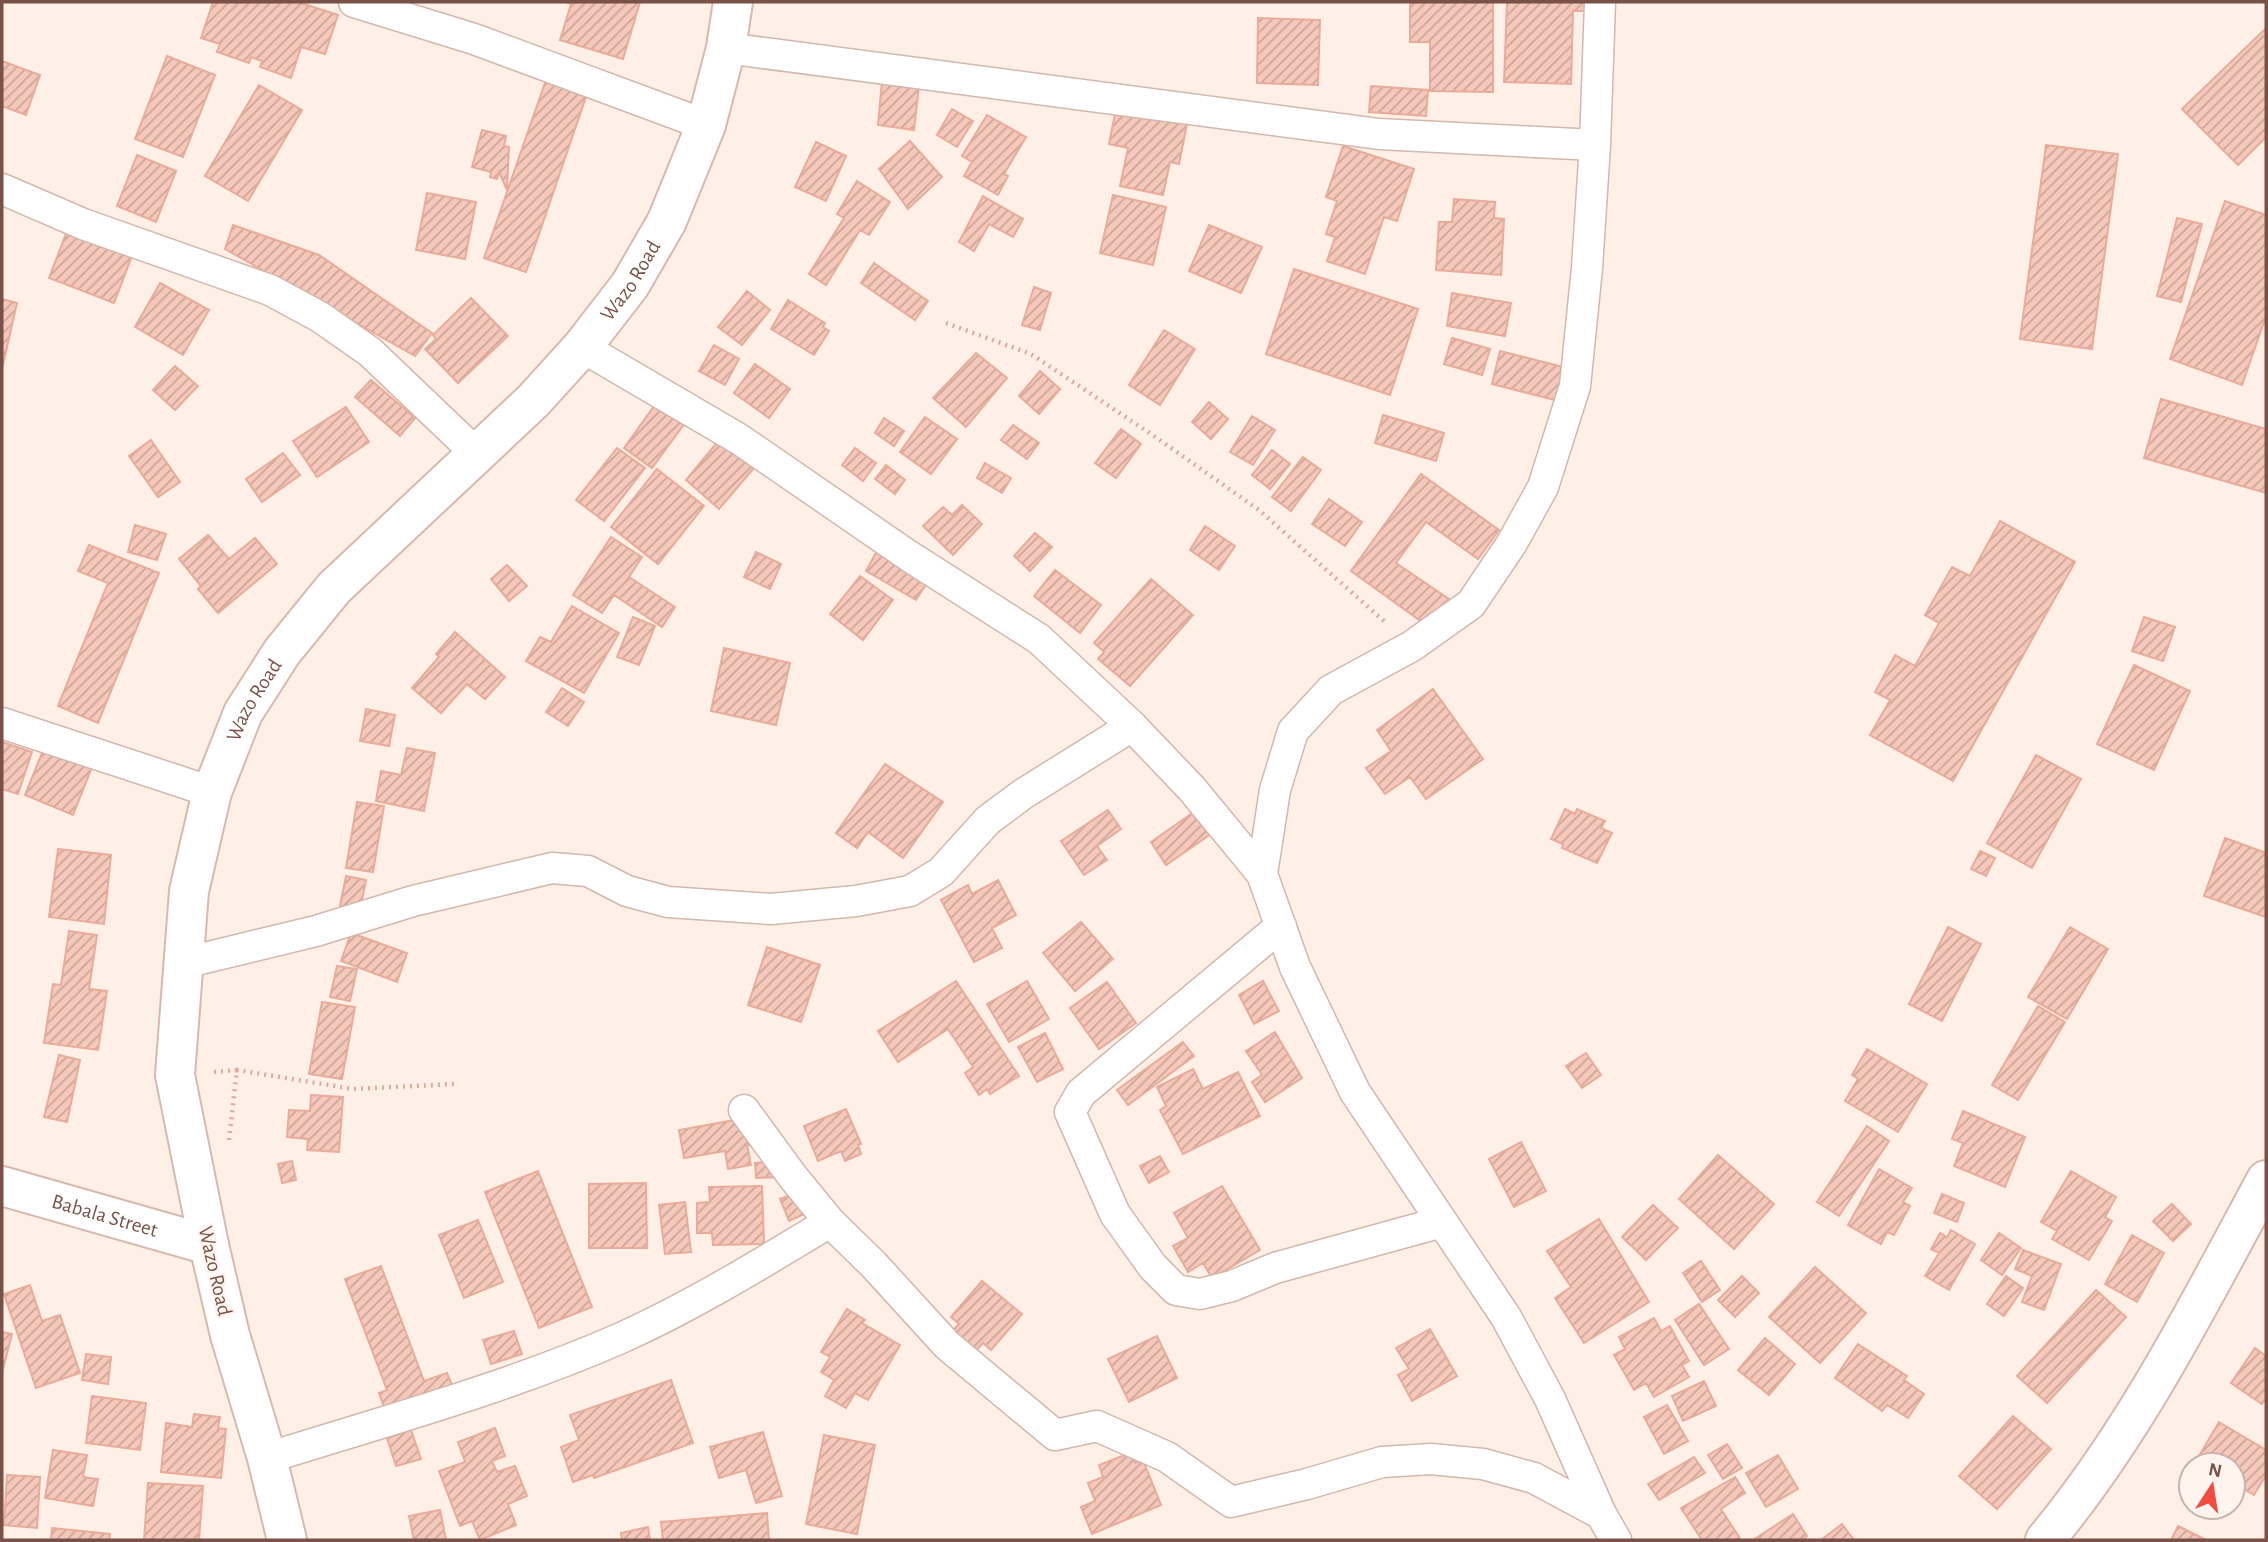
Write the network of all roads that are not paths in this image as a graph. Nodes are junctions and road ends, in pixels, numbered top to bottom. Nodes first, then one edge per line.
1 (354, 2) edge
2 (733, 2) edge
3 (1600, 2) edge
4 (726, 48) junction
5 (706, 125) junction
6 (1595, 145) junction
7 (2, 190) edge
8 (582, 347) junction
9 (478, 455) junction
10 (2, 723) edge
11 (1132, 726) junction
12 (212, 792) junction
13 (1262, 874) junction
14 (1281, 926) junction
15 (184, 963) junction
16 (744, 1110) dead end
17 (2266, 1180) edge
18 (2, 1186) edge
19 (831, 1222) junction
20 (1442, 1222) junction
21 (209, 1245) junction
22 (267, 1458) junction
23 (1601, 1514) junction
24 (287, 1540) edge
25 (1616, 1540) edge
26 (2045, 1540) edge

1 - 5 street
2 - 4 main road, Wazo Road
3 - 6 street
4 - 5 main road, Wazo Road
4 - 6 street
5 - 8 main road, Wazo Road
6 - 13 street
7 - 9 street
8 - 9 main road, Wazo Road
8 - 11 street
9 - 12 main road, Wazo Road
10 - 12 street
11 - 13 street
11 - 15 street
12 - 15 main road, Wazo Road
13 - 14 street
14 - 20 street
14 - 20 street
15 - 21 main road, Wazo Road
16 - 19 street
17 - 26 main road
18 - 21 main road, Babala Street
19 - 22 street
19 - 23 street
20 - 23 street
21 - 22 main road, Wazo Road
22 - 24 main road, Wazo Road
23 - 25 street

